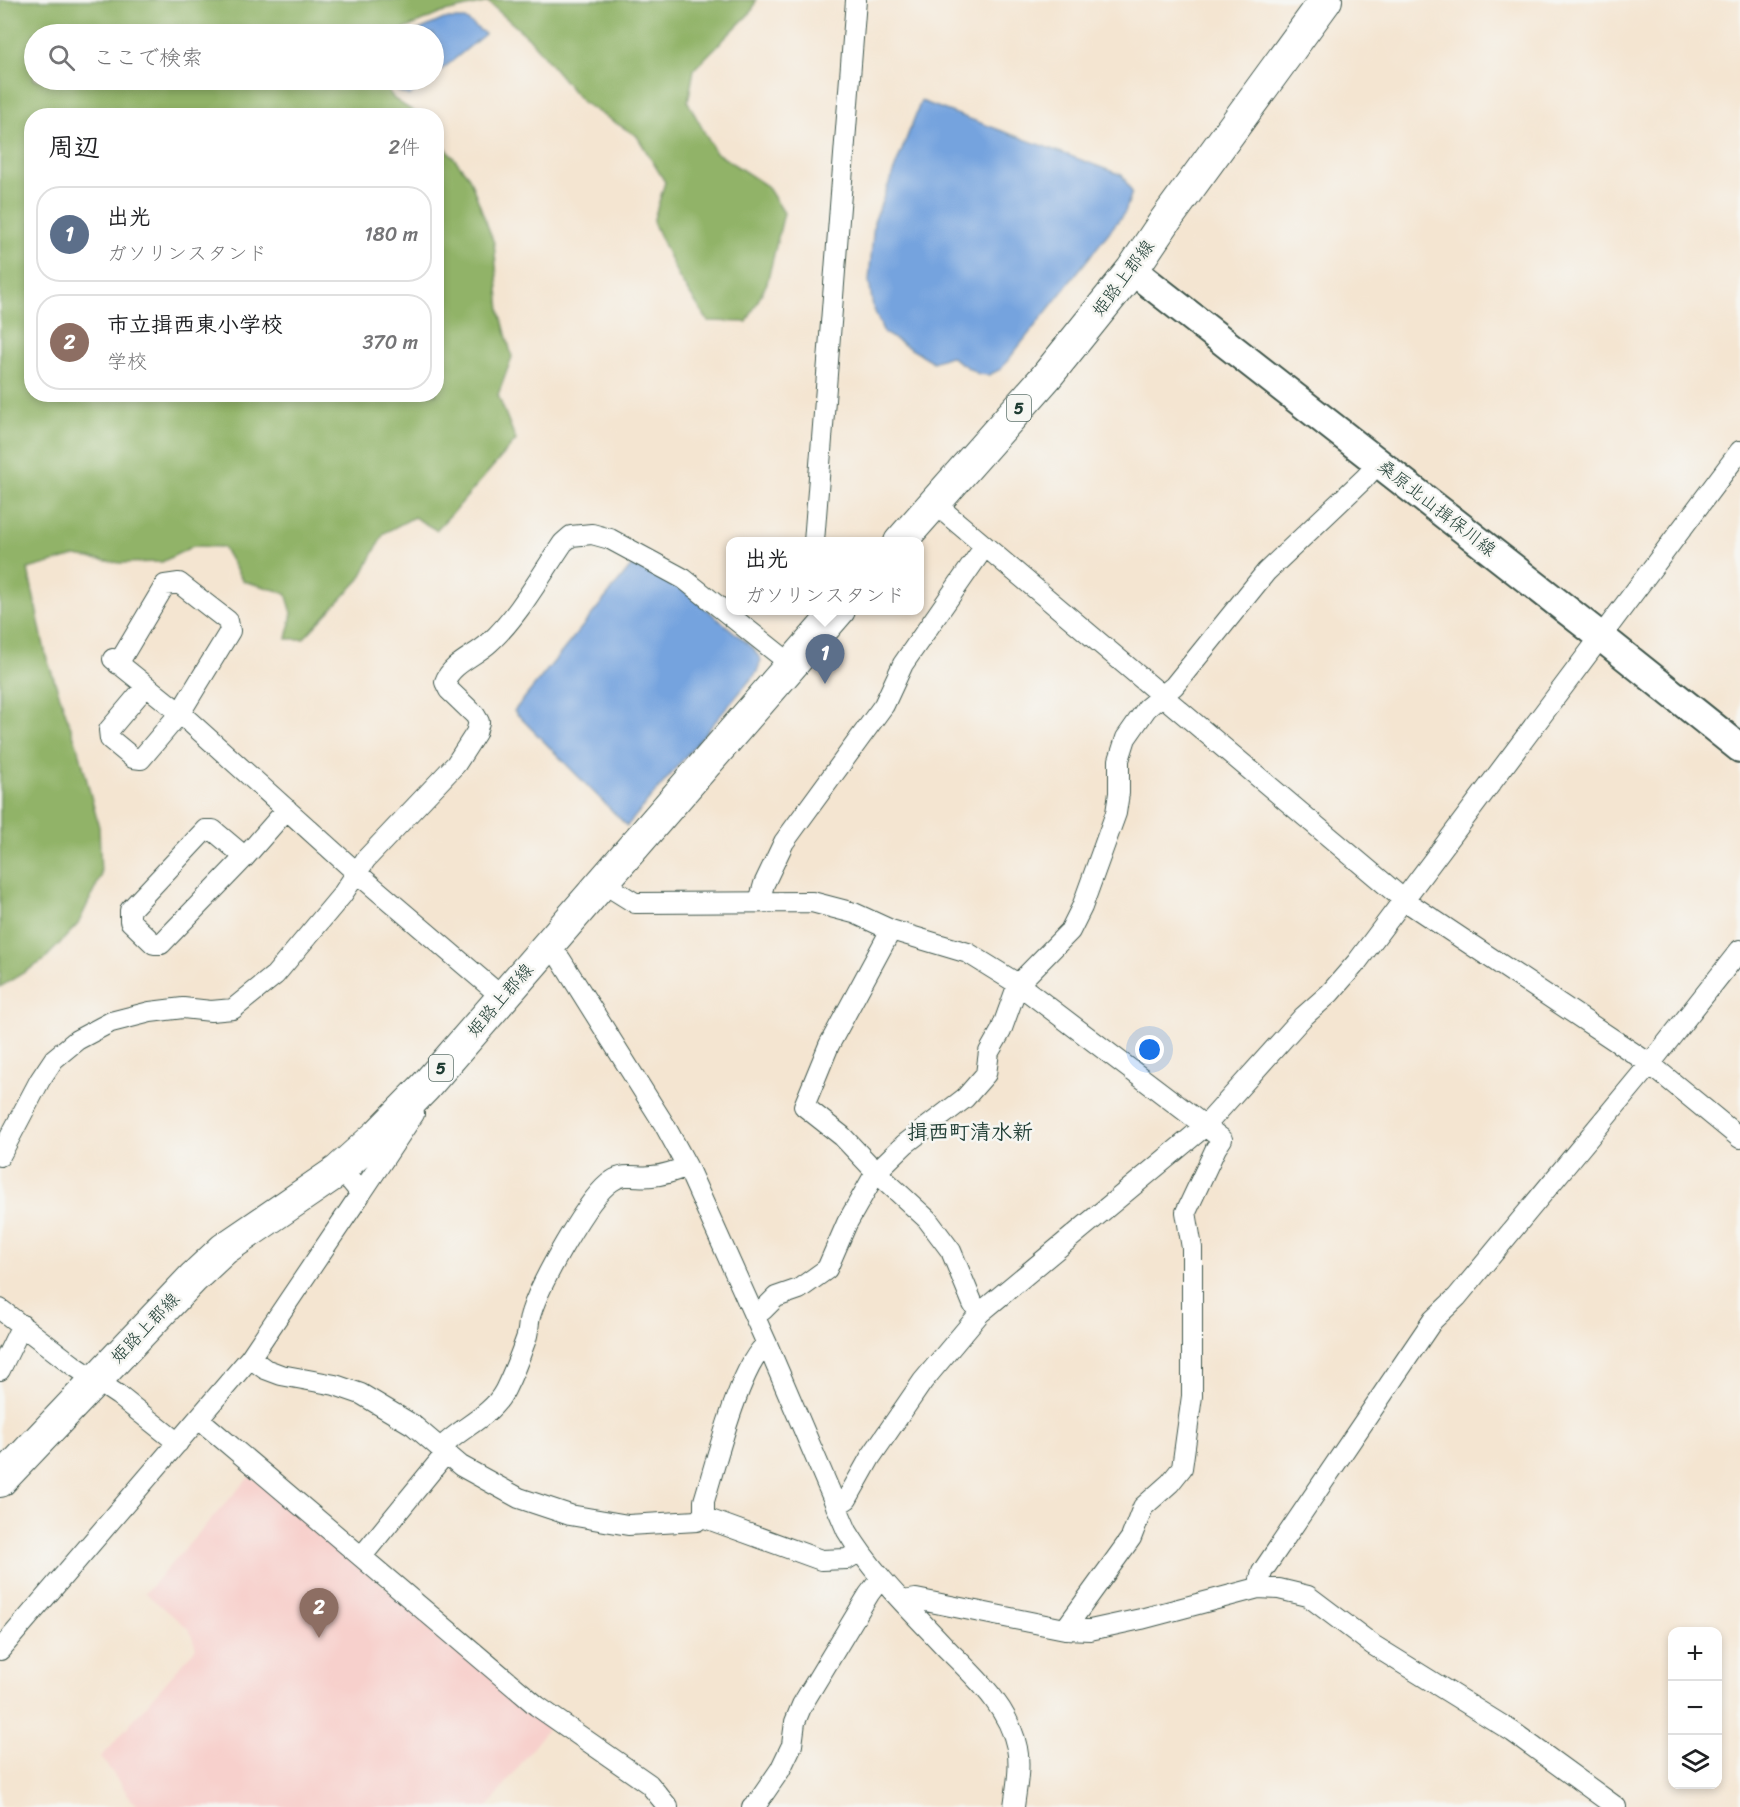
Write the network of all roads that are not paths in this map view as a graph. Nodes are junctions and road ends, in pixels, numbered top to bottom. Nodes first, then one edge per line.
1 (856, 0) edge
2 (1316, 4) edge
3 (1132, 270) junction
4 (1740, 451) edge
5 (1378, 462) junction
6 (934, 503) junction
7 (814, 537) edge
8 (904, 537) edge
9 (985, 546) junction
10 (726, 612) edge
11 (729, 615) edge
12 (829, 615) edge
13 (1600, 636) junction
14 (792, 665) junction
15 (146, 686) junction
16 (1162, 696) junction
17 (180, 713) junction
18 (1740, 748) edge
19 (287, 809) junction
20 (244, 857) junction
21 (357, 873) junction
22 (603, 883) junction
23 (1404, 900) junction
24 (759, 902) junction
25 (891, 930) junction
26 (548, 944) junction
27 (1740, 950) edge
28 (1018, 984) junction
29 (502, 997) junction
30 (1650, 1064) junction
31 (425, 1087) junction
32 (1205, 1126) junction
33 (1740, 1138) edge
34 (0, 1156) edge
35 (687, 1166) junction
36 (338, 1171) junction
37 (876, 1172) junction
38 (360, 1195) junction
39 (0, 1309) edge
40 (980, 1313) junction
41 (754, 1314) junction
42 (22, 1325) junction
43 (767, 1344) junction
44 (250, 1358) junction
45 (0, 1370) edge
46 (95, 1380) junction
47 (199, 1419) junction
48 (178, 1443) junction
49 (444, 1450) junction
50 (0, 1481) edge
51 (836, 1506) junction
52 (704, 1514) junction
53 (859, 1552) junction
54 (362, 1556) junction
55 (881, 1578) junction
56 (1258, 1588) junction
57 (903, 1601) junction
58 (1065, 1629) junction
59 (0, 1650) edge
60 (668, 1807) edge
61 (752, 1807) edge
62 (1014, 1807) edge
63 (1616, 1807) edge

1 - 7 street
2 - 3 main road, 姫路上郡線 / 5
3 - 5 main road, 桑原北山揖保川線
3 - 6 main road, 姫路上郡線 / 5
4 - 13 street
5 - 13 main road, 桑原北山揖保川線
5 - 16 street
6 - 8 main road, 姫路上郡線 / 5
6 - 9 street
9 - 16 street
9 - 24 street
10 - 21 street
11 - 14 street
12 - 14 main road, 姫路上郡線 / 5
13 - 18 main road, 桑原北山揖保川線
13 - 23 street
14 - 22 main road, 姫路上郡線 / 5
15 - 17 street
15 - 17 street
15 - 17 street
16 - 23 street
16 - 28 street
17 - 19 street
19 - 20 street
19 - 21 street
20 - 20 street
21 - 29 street
21 - 34 street
22 - 24 street
22 - 26 main road, 姫路上郡線 / 5
23 - 30 street
23 - 32 street
24 - 25 street
25 - 28 street
25 - 37 street
26 - 29 main road, 姫路上郡線 / 5
26 - 35 street
27 - 30 street
28 - 32 street
28 - 37 street
29 - 31 main road, 姫路上郡線 / 5
30 - 33 street
30 - 56 street
31 - 36 main road, 姫路上郡線 / 5
31 - 38 street
32 - 40 street
32 - 58 street
35 - 41 street
35 - 49 street
36 - 38 street
36 - 46 main road, 姫路上郡線 / 5
37 - 40 street
37 - 41 street
38 - 44 street
39 - 42 street
40 - 51 street
41 - 43 street
42 - 45 street
42 - 46 street
43 - 51 street
43 - 52 street
44 - 47 street
44 - 49 street
46 - 48 street
46 - 50 main road, 姫路上郡線 / 5
47 - 48 street
47 - 54 street
48 - 59 street
49 - 52 street
49 - 54 street
51 - 53 street
52 - 53 street
53 - 55 street
54 - 60 street
55 - 57 street
55 - 61 street
56 - 58 street
56 - 63 street
57 - 58 street
57 - 62 street

